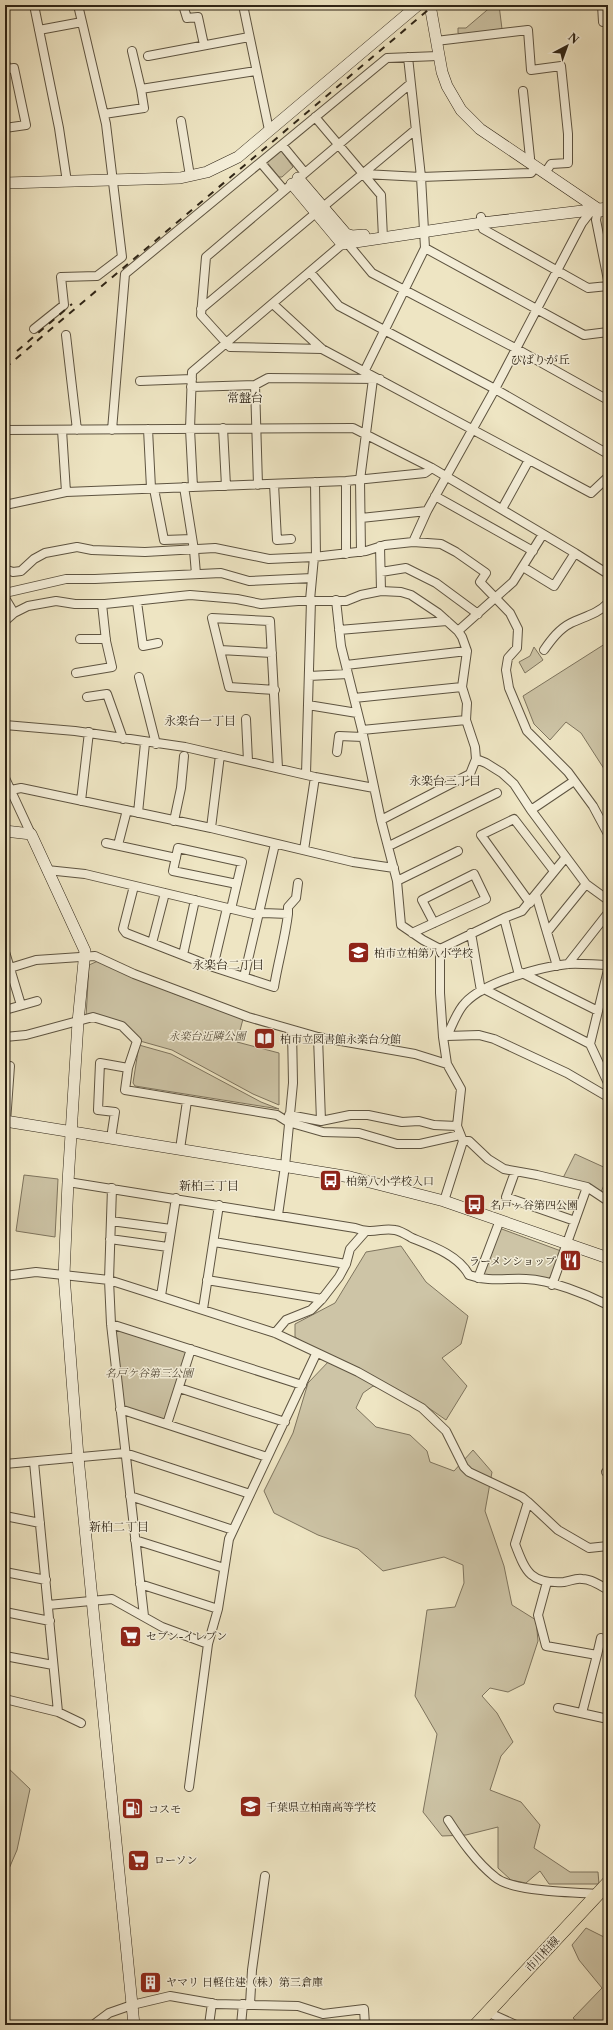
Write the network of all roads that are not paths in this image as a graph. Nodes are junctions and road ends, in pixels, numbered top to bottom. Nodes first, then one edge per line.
1 (34, 5) edge
2 (78, 5) edge
3 (183, 5) edge
4 (243, 5) edge
5 (418, 5) edge
6 (430, 5) edge
7 (602, 5) edge
8 (82, 22) junction
9 (608, 22) edge
10 (39, 30) junction
11 (249, 37) junction
12 (436, 42) junction
13 (204, 45) junction
14 (132, 51) dead end
15 (148, 56) dead end
16 (438, 56) junction
17 (408, 57) junction
18 (6, 67) edge
19 (256, 71) junction
20 (410, 84) junction
21 (141, 89) junction
22 (524, 91) dead end
23 (104, 114) junction
24 (315, 117) junction
25 (181, 121) dead end
26 (5, 128) edge
27 (269, 130) junction
28 (416, 130) junction
29 (339, 144) junction
30 (282, 145) junction
31 (261, 164) junction
32 (536, 167) junction
33 (364, 174) junction
34 (190, 176) junction
35 (422, 177) junction
36 (113, 180) junction
37 (295, 181) junction
38 (67, 182) junction
39 (5, 183) edge
40 (608, 201) edge
41 (597, 208) edge
42 (320, 211) junction
43 (608, 216) edge
44 (481, 220) junction
45 (423, 229) junction
46 (383, 235) junction
47 (347, 241) junction
48 (425, 248) junction
49 (557, 270) junction
50 (310, 272) junction
51 (608, 280) edge
52 (608, 286) edge
53 (404, 290) junction
54 (273, 304) junction
55 (201, 309) junction
56 (536, 309) junction
57 (34, 329) dead end
58 (384, 330) junction
59 (608, 332) edge
60 (66, 335) dead end
61 (226, 342) junction
62 (515, 348) junction
63 (322, 349) junction
64 (365, 370) junction
65 (377, 379) junction
66 (140, 381) dead end
67 (192, 383) junction
68 (255, 385) junction
69 (495, 389) junction
70 (608, 400) edge
71 (223, 428) junction
72 (257, 428) junction
73 (148, 429) junction
74 (190, 429) junction
75 (473, 429) junction
76 (5, 430) edge
77 (62, 430) junction
78 (77, 430) junction
79 (112, 430) junction
80 (365, 432) junction
81 (608, 454) edge
82 (530, 460) junction
83 (432, 468) junction
84 (446, 476) junction
85 (608, 477) edge
86 (360, 480) junction
87 (346, 481) junction
88 (315, 482) junction
89 (258, 484) junction
90 (274, 484) junction
91 (226, 486) junction
92 (188, 487) junction
93 (152, 488) junction
94 (66, 492) junction
95 (435, 496) junction
96 (5, 505) edge
97 (502, 509) junction
98 (427, 511) junction
99 (360, 518) junction
100 (543, 534) junction
101 (192, 539) junction
102 (290, 539) dead end
103 (413, 542) junction
104 (380, 546) junction
105 (194, 550) junction
106 (533, 551) junction
107 (361, 552) junction
108 (575, 553) junction
109 (346, 554) junction
110 (315, 557) junction
111 (5, 567) edge
112 (523, 567) junction
113 (381, 572) junction
114 (607, 572) edge
115 (196, 574) junction
116 (312, 578) junction
117 (381, 591) junction
118 (5, 593) edge
119 (5, 598) edge
120 (496, 598) junction
121 (311, 600) junction
122 (336, 600) junction
123 (136, 602) junction
124 (608, 603) edge
125 (102, 604) junction
126 (14, 613) junction
127 (478, 614) junction
128 (5, 621) edge
129 (447, 621) junction
130 (339, 630) junction
131 (458, 631) junction
132 (106, 639) junction
133 (80, 640) dead end
134 (158, 643) dead end
135 (220, 650) junction
136 (544, 650) dead end
137 (467, 651) junction
138 (272, 653) junction
139 (346, 665) junction
140 (76, 673) dead end
141 (348, 674) junction
142 (309, 676) junction
143 (139, 677) dead end
144 (462, 687) junction
145 (274, 690) junction
146 (87, 697) dead end
147 (354, 698) junction
148 (308, 705) junction
149 (357, 713) junction
150 (246, 719) dead end
151 (466, 720) junction
152 (5, 725) edge
153 (88, 732) junction
154 (363, 733) junction
155 (123, 739) junction
156 (145, 743) junction
157 (156, 744) junction
158 (337, 752) dead end
159 (220, 755) junction
160 (184, 756) dead end
161 (476, 759) junction
162 (248, 761) junction
163 (278, 768) junction
164 (306, 774) junction
165 (315, 777) junction
166 (5, 778) edge
167 (574, 781) junction
168 (374, 788) junction
169 (11, 790) junction
170 (497, 793) dead end
171 (81, 801) junction
172 (127, 810) junction
173 (531, 810) junction
174 (138, 813) junction
175 (381, 820) junction
176 (174, 821) junction
177 (211, 828) junction
178 (5, 831) edge
179 (31, 834) junction
180 (608, 834) edge
181 (106, 843) dead end
182 (275, 844) junction
183 (118, 845) junction
184 (389, 846) junction
185 (304, 850) junction
186 (458, 851) dead end
187 (566, 857) junction
188 (176, 858) junction
189 (394, 868) junction
190 (47, 870) junction
191 (554, 871) junction
192 (397, 881) junction
193 (298, 883) dead end
194 (237, 884) junction
195 (586, 884) junction
196 (134, 886) junction
197 (165, 893) junction
198 (536, 895) junction
199 (195, 900) junction
200 (608, 900) edge
201 (530, 902) junction
202 (229, 908) junction
203 (258, 913) junction
204 (608, 913) edge
205 (288, 914) junction
206 (504, 918) junction
207 (434, 923) junction
208 (547, 932) junction
209 (471, 933) junction
210 (412, 934) junction
211 (152, 943) junction
212 (440, 949) junction
213 (5, 952) edge
214 (183, 955) junction
215 (85, 956) junction
216 (568, 964) junction
217 (608, 965) edge
218 (557, 966) junction
219 (213, 967) junction
220 (10, 968) junction
221 (608, 970) edge
222 (521, 974) junction
223 (244, 977) junction
224 (482, 990) junction
225 (37, 1001) dead end
226 (20, 1006) junction
227 (5, 1010) edge
228 (598, 1011) junction
229 (78, 1022) junction
230 (292, 1030) junction
231 (445, 1036) junction
232 (5, 1037) edge
233 (318, 1037) junction
234 (590, 1044) junction
235 (447, 1064) junction
236 (5, 1066) edge
237 (128, 1068) junction
238 (608, 1083) edge
239 (608, 1096) edge
240 (187, 1101) junction
241 (288, 1118) junction
242 (321, 1121) junction
243 (6, 1122) edge
244 (457, 1126) junction
245 (72, 1132) junction
246 (111, 1138) junction
247 (462, 1138) junction
248 (180, 1149) junction
249 (285, 1166) junction
250 (515, 1172) junction
251 (68, 1182) junction
252 (587, 1187) junction
253 (112, 1188) junction
254 (176, 1198) junction
255 (444, 1201) junction
256 (608, 1201) edge
257 (219, 1205) junction
258 (278, 1214) junction
259 (500, 1220) junction
260 (111, 1221) junction
261 (575, 1221) junction
262 (171, 1229) junction
263 (364, 1232) junction
264 (110, 1239) junction
265 (214, 1242) junction
266 (566, 1244) junction
267 (168, 1247) junction
268 (608, 1258) edge
269 (346, 1264) junction
270 (64, 1275) junction
271 (5, 1276) edge
272 (478, 1278) junction
273 (109, 1280) junction
274 (207, 1280) junction
275 (552, 1285) junction
276 (161, 1296) junction
277 (322, 1299) junction
278 (608, 1305) edge
279 (203, 1309) junction
280 (111, 1324) junction
281 (274, 1333) junction
282 (191, 1349) junction
283 (316, 1354) junction
284 (302, 1385) junction
285 (179, 1388) junction
286 (120, 1409) junction
287 (285, 1422) junction
288 (167, 1424) junction
289 (125, 1453) junction
290 (78, 1457) junction
291 (268, 1457) junction
292 (34, 1462) junction
293 (5, 1464) edge
294 (250, 1494) junction
295 (130, 1496) junction
296 (528, 1502) junction
297 (5, 1516) edge
298 (40, 1523) junction
299 (233, 1530) junction
300 (135, 1540) junction
301 (608, 1546) edge
302 (224, 1568) junction
303 (5, 1572) edge
304 (46, 1580) junction
305 (547, 1582) junction
306 (140, 1584) junction
307 (608, 1590) edge
308 (93, 1601) junction
309 (48, 1605) junction
310 (218, 1609) junction
311 (5, 1612) edge
312 (144, 1616) junction
313 (50, 1621) junction
314 (608, 1642) edge
315 (208, 1644) junction
316 (597, 1654) junction
317 (5, 1656) edge
318 (53, 1665) junction
319 (5, 1699) edge
320 (558, 1708) dead end
321 (58, 1712) junction
322 (582, 1713) junction
323 (608, 1719) edge
324 (81, 1723) dead end
325 (188, 1787) dead end
326 (448, 1820) dead end
327 (265, 1876) dead end
328 (608, 1883) edge
329 (597, 1894) junction
330 (212, 2003) junction
331 (247, 2004) junction
332 (132, 2005) junction
333 (487, 2012) junction
334 (93, 2025) edge
335 (134, 2025) edge
336 (208, 2025) edge
337 (241, 2025) edge
338 (365, 2025) edge
339 (476, 2025) edge
340 (516, 2025) edge

1 - 10 street
2 - 8 street
3 - 13 street
4 - 11 street
5 - 27 street
6 - 12 street
7 - 9 street
8 - 10 street
8 - 23 street
10 - 38 street
11 - 13 street
11 - 19 street
12 - 16 street
12 - 32 street
13 - 15 street
14 - 21 street
16 - 17 street
16 - 32 street
17 - 20 street
17 - 24 street
18 - 26 street
19 - 21 street
19 - 27 street
20 - 28 street
20 - 29 street
21 - 23 street
22 - 32 street
23 - 36 street
24 - 29 street
24 - 30 street
25 - 34 street
27 - 34 street
28 - 33 street
28 - 35 street
29 - 33 street
29 - 37 street
30 - 31 street
30 - 37 street
31 - 37 street
31 - 79 street
32 - 35 street
32 - 41 street
33 - 35 street
33 - 42 street
33 - 46 street
34 - 36 street
35 - 45 street
36 - 38 street
36 - 57 street
37 - 42 street
37 - 55 street
38 - 39 street
40 - 41 street
41 - 43 street
41 - 44 street
41 - 49 street
41 - 51 street
42 - 47 street
42 - 55 street
44 - 45 street
44 - 49 street
45 - 46 street
45 - 48 street
46 - 47 street
47 - 50 street
47 - 53 street
48 - 53 street
48 - 56 street
49 - 52 street
49 - 56 street
50 - 54 street
50 - 58 street
53 - 58 street
53 - 62 street
54 - 61 street
54 - 63 street
55 - 61 street
56 - 59 street
56 - 62 street
58 - 64 street
58 - 69 street
60 - 78 street
61 - 63 street
61 - 67 street
62 - 69 street
62 - 70 street
63 - 64 street
64 - 65 street
65 - 68 street
65 - 75 street
65 - 80 street
66 - 67 street
67 - 68 street
67 - 74 street
68 - 72 street
69 - 75 street
69 - 81 street
71 - 72 street
71 - 74 street
71 - 91 street
72 - 80 street
72 - 89 street
73 - 74 street
73 - 79 street
73 - 93 street
74 - 92 street
75 - 82 street
75 - 84 street
76 - 77 street
77 - 78 street
77 - 94 street
78 - 79 street
80 - 83 street
80 - 86 street
82 - 85 street
82 - 97 street
83 - 84 street
83 - 86 street
84 - 95 street
84 - 97 street
86 - 87 street
86 - 99 street
87 - 88 street
87 - 109 street
88 - 90 street
88 - 110 street
89 - 90 street
89 - 91 street
90 - 102 street
91 - 92 street
92 - 93 street
92 - 101 street
93 - 94 street
93 - 101 street
94 - 96 street
95 - 98 street
95 - 106 street
97 - 100 street
98 - 99 street
98 - 103 street
99 - 107 street
100 - 106 street
100 - 108 street
101 - 105 street
103 - 104 street
103 - 120 street
104 - 107 street
104 - 113 street
105 - 110 street
105 - 111 street
105 - 115 street
106 - 112 street
107 - 109 street
108 - 112 street
108 - 114 street
109 - 110 street
110 - 116 street
112 - 120 street
113 - 117 street
113 - 127 street
115 - 116 street
115 - 118 street
116 - 121 street
117 - 122 street
117 - 129 street
119 - 126 street
120 - 127 street
120 - 167 street
121 - 122 street
121 - 123 street
121 - 142 street
122 - 130 street
123 - 125 street
123 - 134 street
124 - 136 street
125 - 126 street
125 - 132 street
126 - 128 street
127 - 131 street
129 - 130 street
129 - 131 street
130 - 139 street
131 - 137 street
132 - 133 street
132 - 140 street
135 - 138 street
135 - 138 street
135 - 145 street
137 - 139 street
137 - 144 street
138 - 145 street
139 - 141 street
141 - 142 street
141 - 147 street
142 - 148 street
143 - 157 street
144 - 147 street
144 - 151 street
145 - 163 street
146 - 155 street
147 - 149 street
148 - 149 street
148 - 164 street
149 - 154 street
150 - 162 street
151 - 154 street
151 - 161 street
152 - 153 street
153 - 155 street
153 - 171 street
154 - 158 street
154 - 168 street
155 - 156 street
156 - 157 street
156 - 174 street
157 - 159 street
159 - 162 street
159 - 177 street
160 - 176 street
161 - 173 street
161 - 175 street
162 - 163 street
163 - 164 street
164 - 165 street
165 - 168 street
165 - 185 street
166 - 169 street
167 - 173 street
167 - 180 street
168 - 175 street
169 - 171 street
169 - 179 street
170 - 184 street
171 - 172 street
172 - 174 street
172 - 183 street
173 - 187 street
174 - 176 street
175 - 184 street
176 - 177 street
177 - 182 street
178 - 179 street
179 - 190 street
181 - 183 street
182 - 185 street
182 - 203 street
183 - 188 street
184 - 189 street
185 - 189 street
186 - 192 street
187 - 191 street
187 - 195 street
188 - 194 street
188 - 194 street
189 - 192 street
190 - 196 street
190 - 215 street
191 - 198 street
191 - 201 street
192 - 210 street
193 - 205 street
194 - 202 street
195 - 200 street
195 - 208 street
196 - 197 street
196 - 211 street
197 - 199 street
197 - 211 street
198 - 201 street
198 - 208 street
199 - 202 street
199 - 214 street
201 - 206 street
202 - 203 street
202 - 219 street
203 - 205 street
203 - 223 street
204 - 216 street
205 - 223 street
206 - 209 street
206 - 222 street
207 - 207 street
207 - 210 street
208 - 218 street
209 - 212 street
209 - 224 street
210 - 212 street
211 - 214 street
212 - 231 street
213 - 220 street
214 - 219 street
215 - 220 street
215 - 229 street
215 - 230 street
216 - 217 street
216 - 218 street
218 - 222 street
219 - 223 street
220 - 226 street
221 - 228 street
222 - 224 street
222 - 228 street
224 - 231 street
224 - 234 street
225 - 226 street
226 - 227 street
228 - 234 street
229 - 232 street
229 - 237 street
229 - 245 street
230 - 233 street
230 - 241 street
231 - 235 street
231 - 239 street
233 - 235 street
233 - 242 street
234 - 238 street
235 - 244 street
236 - 243 street
237 - 240 street
237 - 246 street
240 - 241 street
240 - 248 street
241 - 242 street
241 - 247 street
241 - 249 street
242 - 244 street
243 - 245 street
244 - 247 street
245 - 246 street
245 - 251 street
246 - 248 street
247 - 250 street
247 - 255 street
248 - 249 street
249 - 255 street
249 - 258 street
250 - 252 street
250 - 261 street
251 - 253 street
251 - 270 street
252 - 256 street
252 - 261 street
253 - 254 street
253 - 260 street
254 - 257 street
254 - 262 street
255 - 259 street
257 - 258 street
257 - 265 street
258 - 263 street
259 - 266 street
259 - 272 street
260 - 262 street
260 - 264 street
261 - 266 street
262 - 267 street
263 - 269 street
263 - 272 street
264 - 267 street
264 - 273 street
265 - 269 street
265 - 274 street
266 - 268 street
266 - 275 street
267 - 276 street
269 - 277 street
270 - 271 street
270 - 273 street
270 - 290 street
272 - 275 street
273 - 276 street
273 - 280 street
274 - 277 street
274 - 279 street
275 - 278 street
276 - 279 street
277 - 281 street
279 - 281 street
280 - 282 street
280 - 286 street
281 - 283 street
282 - 284 street
282 - 285 street
283 - 284 street
283 - 296 street
284 - 287 street
285 - 287 street
285 - 288 street
286 - 288 street
286 - 289 street
287 - 291 street
288 - 291 street
289 - 290 street
289 - 294 street
289 - 295 street
290 - 292 street
290 - 308 street
291 - 294 street
292 - 293 street
292 - 298 street
294 - 299 street
295 - 299 street
295 - 300 street
296 - 301 street
296 - 305 street
297 - 298 street
298 - 304 street
299 - 302 street
300 - 302 street
300 - 306 street
302 - 310 street
303 - 304 street
304 - 309 street
305 - 307 street
305 - 316 street
306 - 310 street
306 - 312 street
308 - 309 street
308 - 312 street
308 - 332 street
309 - 313 street
310 - 315 street
311 - 313 street
312 - 315 street
313 - 318 street
314 - 316 street
315 - 325 street
316 - 322 street
317 - 318 street
318 - 321 street
319 - 321 street
320 - 322 street
321 - 324 street
322 - 323 street
326 - 329 street
327 - 331 street
328 - 329 main road, 市川柏線
329 - 333 main road, 市川柏線
330 - 331 street
330 - 332 street
330 - 336 street
331 - 337 street
331 - 338 street
332 - 334 street
332 - 335 street
333 - 339 main road, 市川柏線
333 - 340 street

